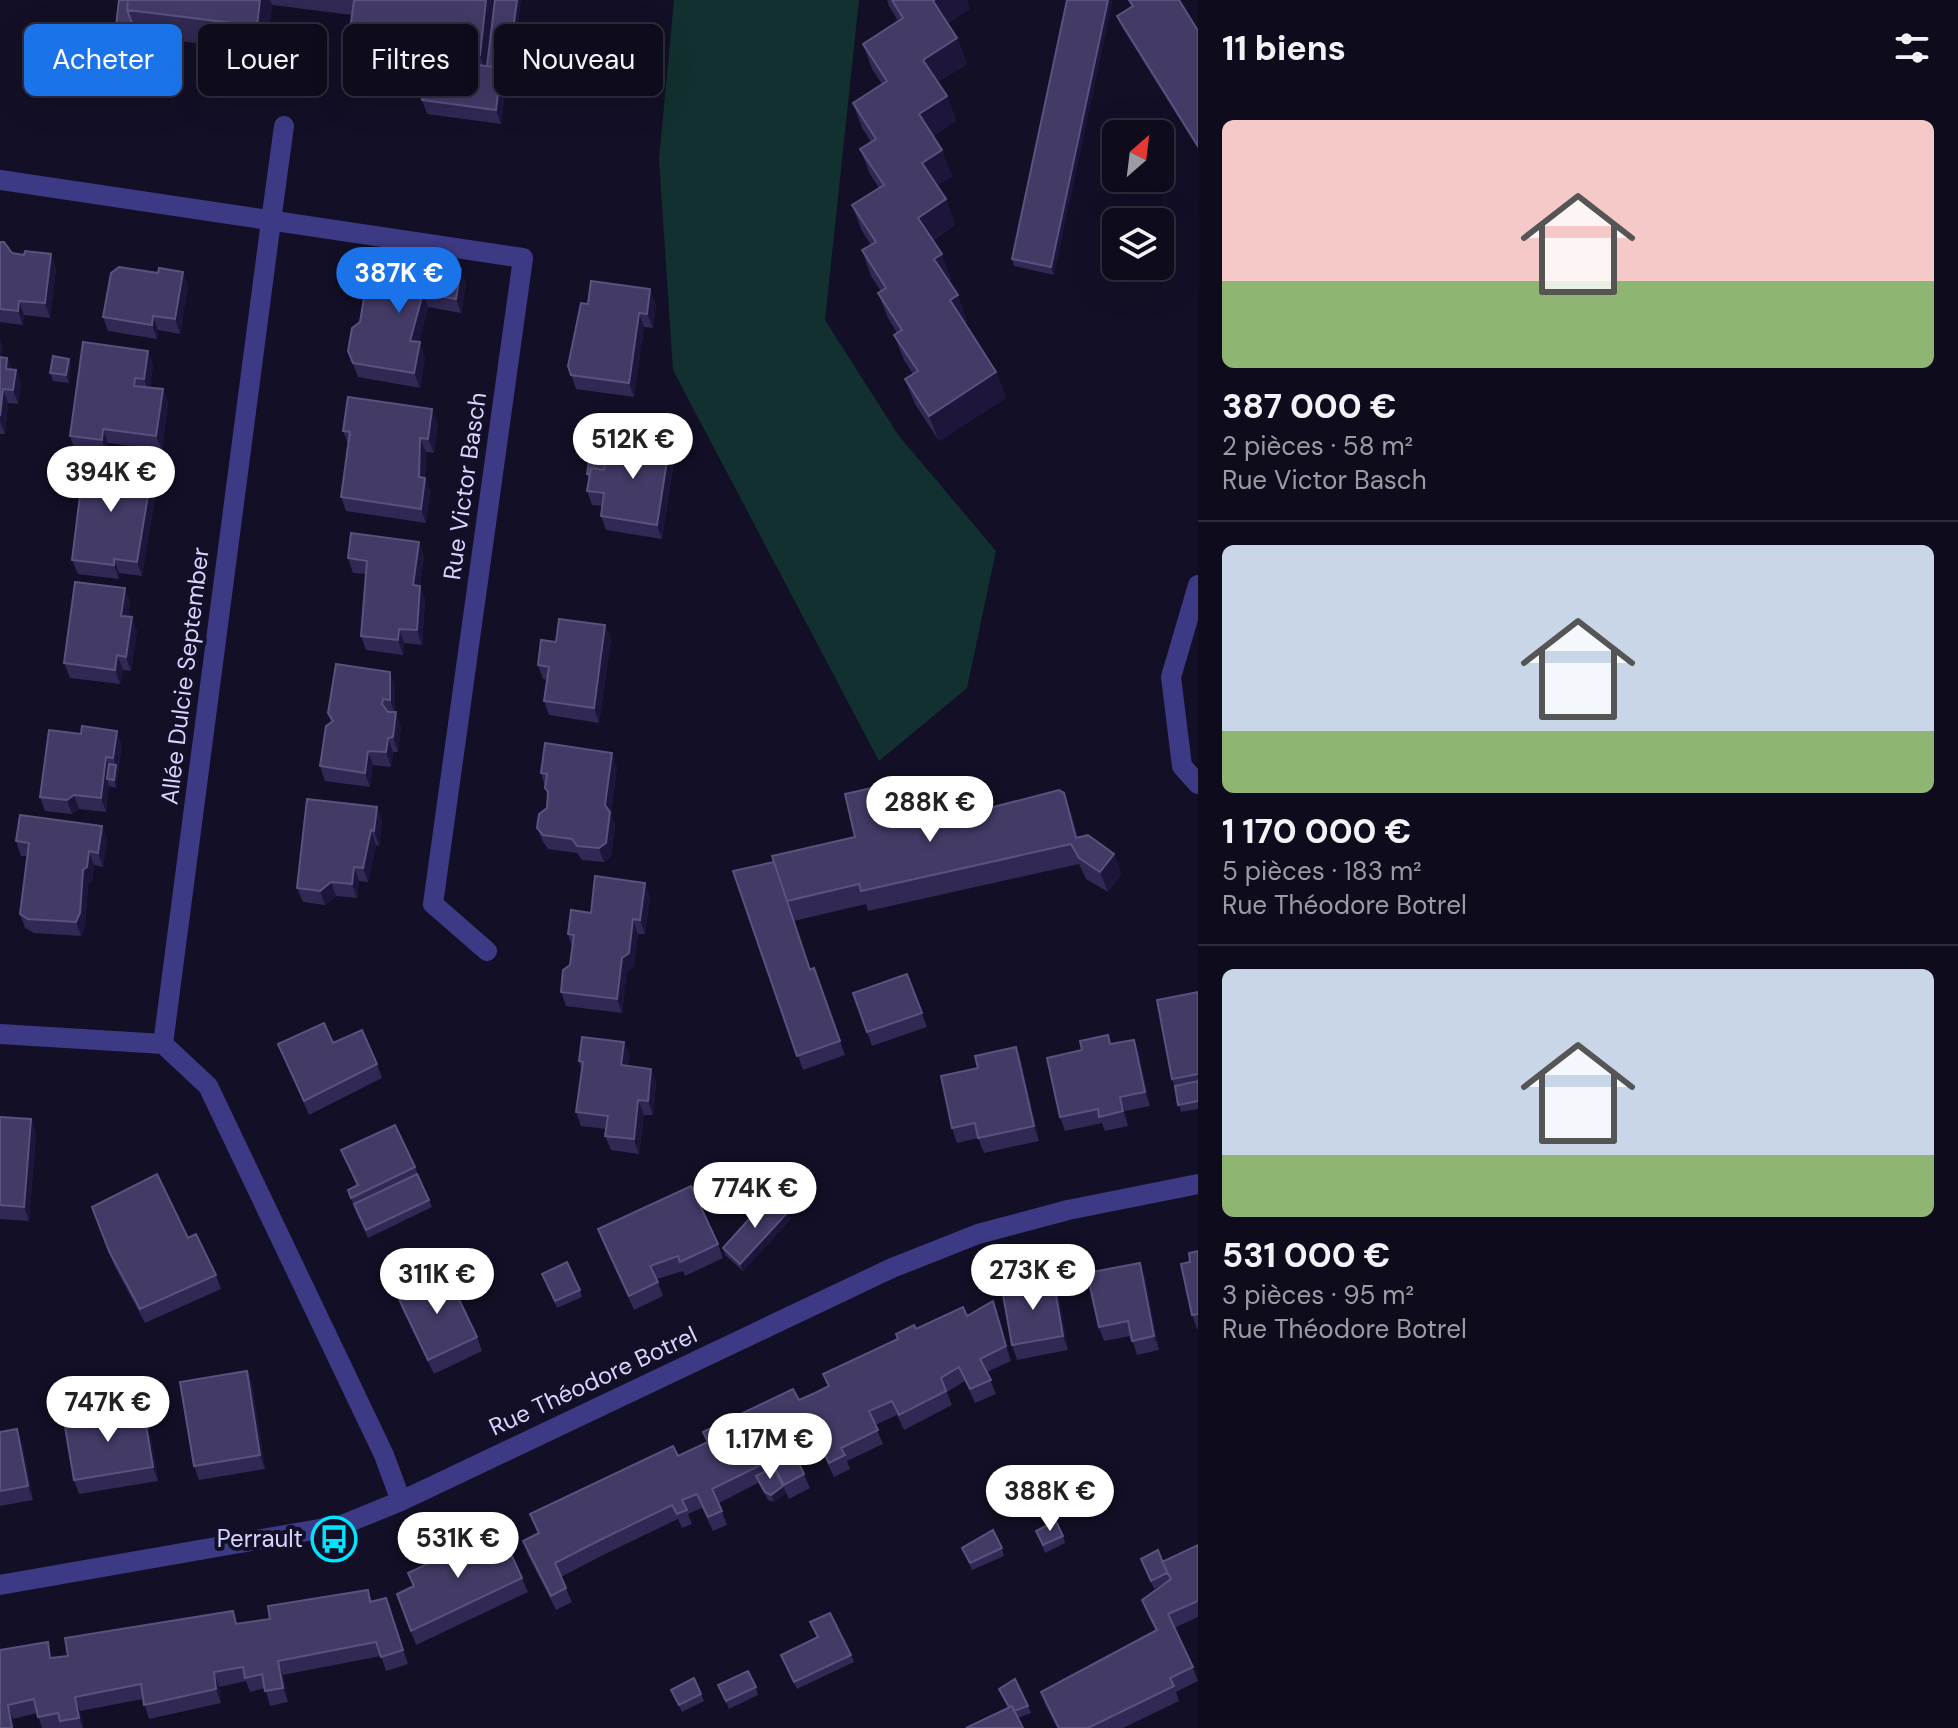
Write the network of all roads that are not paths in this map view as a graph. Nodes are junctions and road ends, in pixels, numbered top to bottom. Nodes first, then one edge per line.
1 (284, 126) dead end
2 (0, 180) edge
3 (271, 221) junction
4 (1198, 585) edge
5 (1198, 784) edge
6 (487, 951) dead end
7 (0, 1034) edge
8 (163, 1044) junction
9 (1198, 1184) edge
10 (401, 1501) junction
11 (0, 1585) edge

1 - 3 street, Allée Dulcie September
2 - 3 street
3 - 6 street, Rue Victor Basch
3 - 8 street, Allée Dulcie September
4 - 5 street
7 - 8 street
8 - 10 street
9 - 10 street, Rue Théodore Botrel
10 - 11 street, Rue Théodore Botrel

